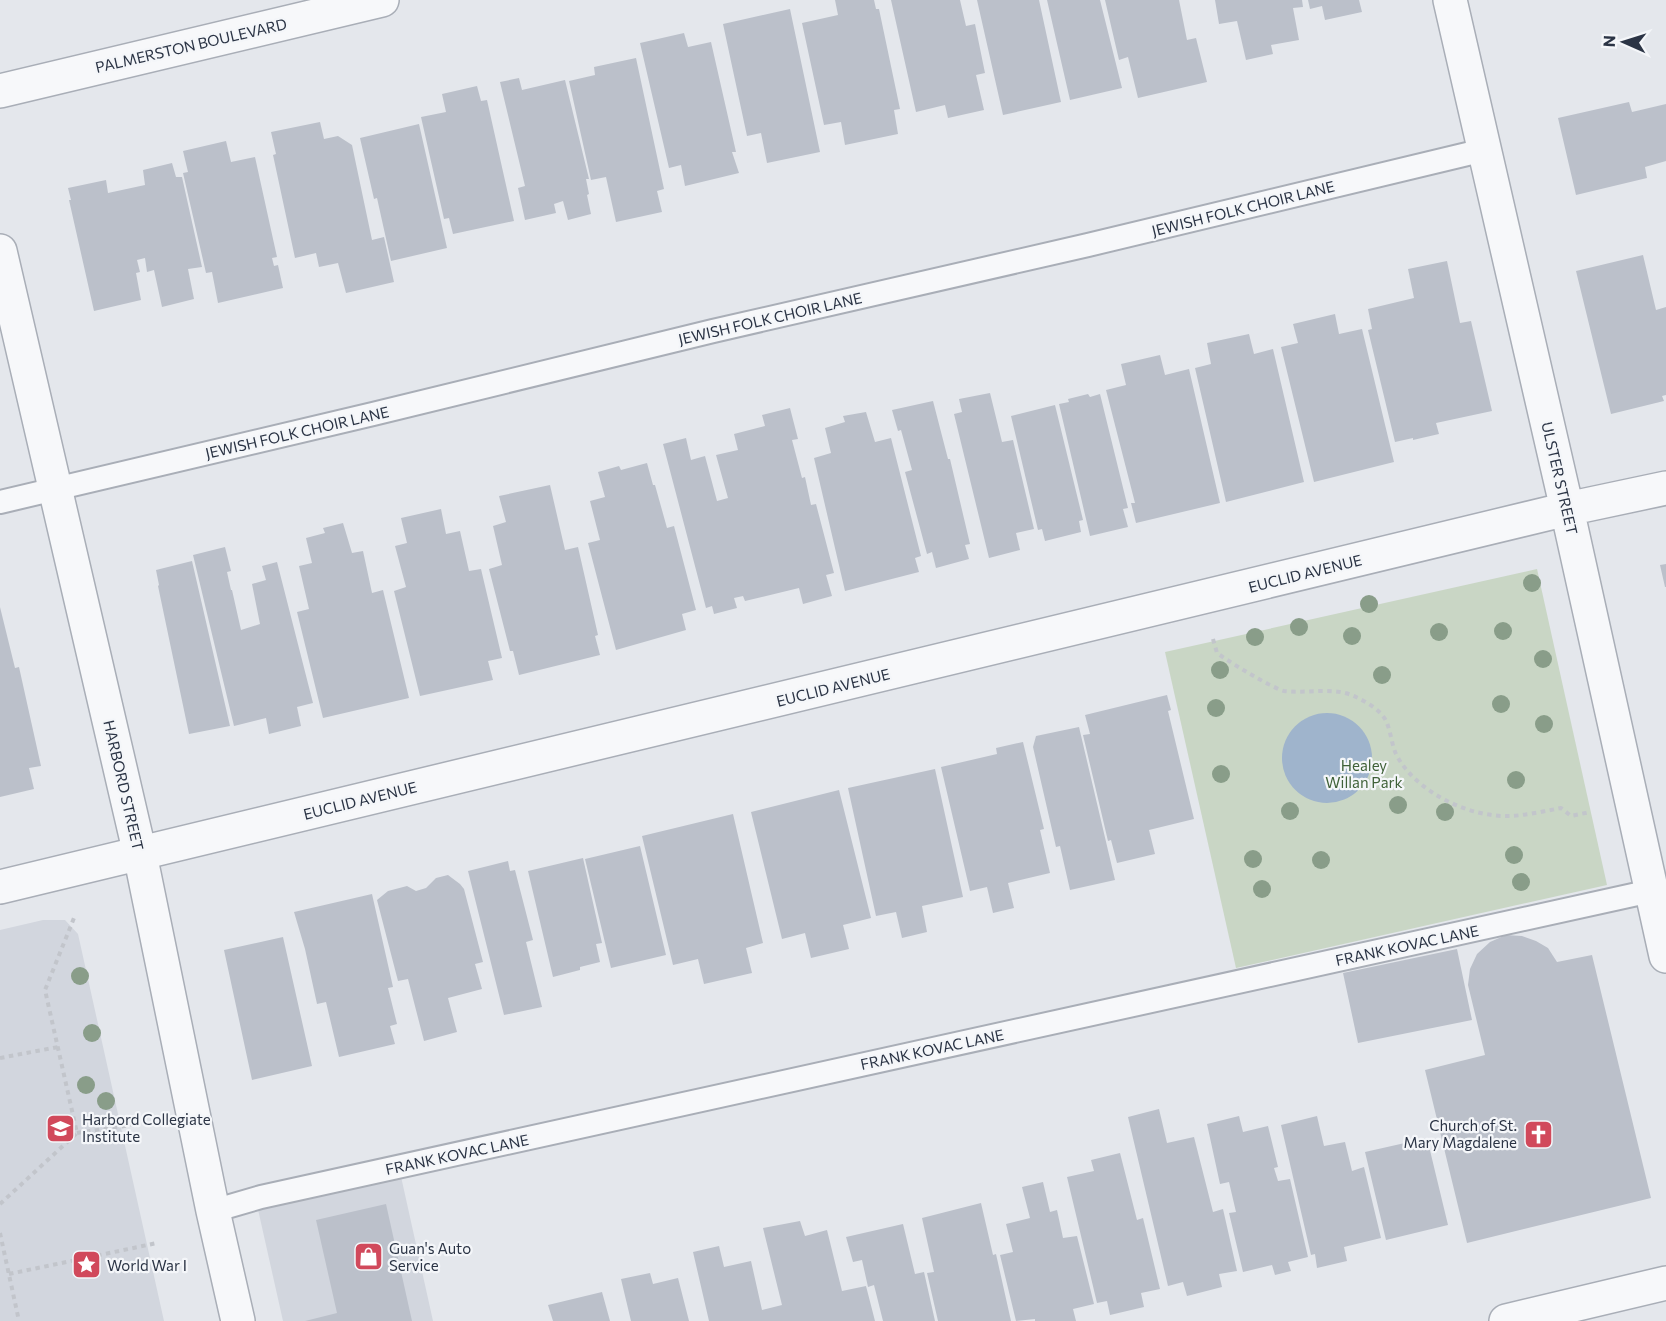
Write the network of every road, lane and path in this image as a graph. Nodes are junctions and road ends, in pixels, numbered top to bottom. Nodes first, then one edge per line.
1 (382, 0) edge
2 (1450, 0) edge
3 (0, 91) edge
4 (1484, 150) junction
5 (0, 251) edge
6 (1666, 488) edge
7 (55, 489) junction
8 (0, 502) edge
9 (1567, 509) junction
10 (1212, 634) dead end
11 (1596, 810) dead end
12 (140, 854) junction
13 (0, 887) edge
14 (1652, 891) junction
15 (74, 918) dead end
16 (1666, 956) edge
17 (58, 1047) junction
18 (0, 1059) edge
19 (131, 1125) dead end
20 (77, 1134) junction
21 (0, 1204) edge
22 (213, 1211) junction
23 (0, 1233) edge
24 (157, 1243) dead end
25 (9, 1274) junction
26 (1666, 1283) edge
27 (19, 1321) edge
28 (238, 1321) edge
29 (1506, 1321) edge

1 - 3 street, PALMERSTON BOULEVARD
2 - 4 street, ULSTER STREET
4 - 7 lane, JEWISH FOLK CHOIR LANE
4 - 9 street, ULSTER STREET
5 - 7 street, HARBORD STREET
6 - 9 street, EUCLID AVENUE
7 - 8 lane, JEWISH FOLK CHOIR LANE
7 - 12 street, HARBORD STREET
9 - 12 street, EUCLID AVENUE
9 - 14 street, ULSTER STREET
10 - 11 path
12 - 13 street, EUCLID AVENUE
12 - 22 street, HARBORD STREET
14 - 16 street, ULSTER STREET
14 - 22 lane, FRANK KOVAC LANE
15 - 17 path
17 - 18 path
17 - 20 path
19 - 20 path
20 - 21 path
22 - 28 street, HARBORD STREET
23 - 25 path
24 - 25 path
25 - 27 path
26 - 29 street

